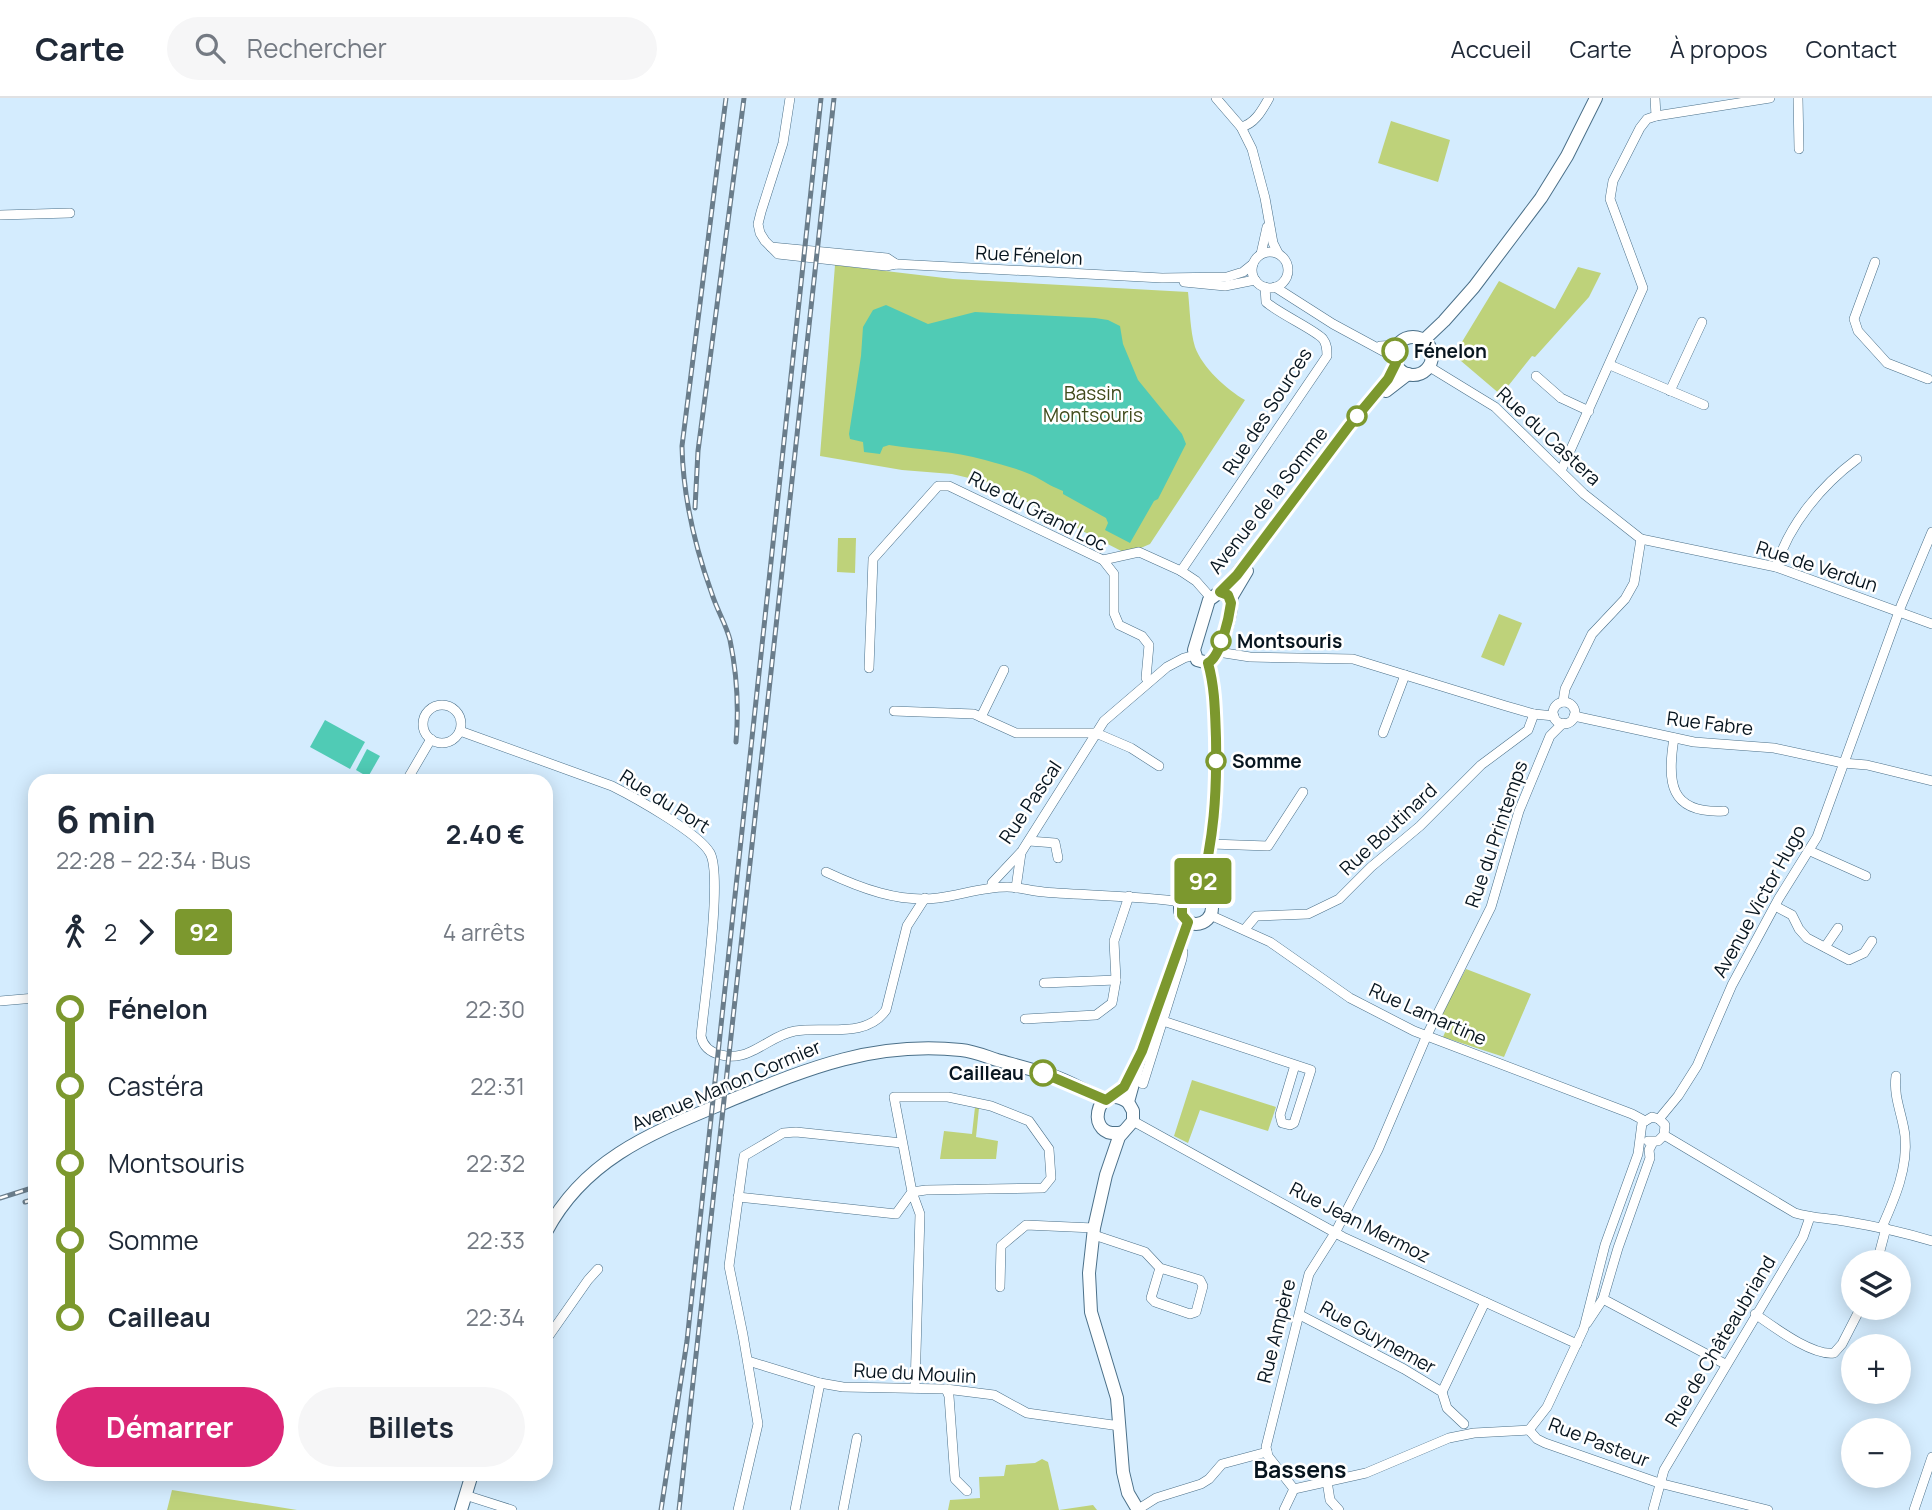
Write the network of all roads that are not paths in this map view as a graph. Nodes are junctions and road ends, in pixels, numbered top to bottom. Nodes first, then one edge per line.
1 (790, 98) edge
2 (1216, 98) edge
3 (1269, 98) edge
4 (1596, 98) edge
5 (1655, 98) edge
6 (1770, 98) edge
7 (1798, 98) edge
8 (1656, 116) junction
9 (1241, 127) junction
10 (1800, 149) dead end
11 (1267, 208) junction
12 (70, 213) dead end
13 (0, 215) edge
14 (1278, 253) junction
15 (1261, 254) junction
16 (1875, 262) dead end
17 (1253, 264) junction
18 (1162, 278) junction
19 (1255, 280) junction
20 (1280, 285) junction
21 (1265, 287) junction
22 (1702, 322) dead end
23 (1424, 340) junction
24 (1396, 355) junction
25 (1610, 365) junction
26 (1429, 366) junction
27 (1408, 374) junction
28 (1536, 376) dead end
29 (1931, 381) edge
30 (1670, 391) junction
31 (1704, 405) dead end
32 (1588, 411) junction
33 (1857, 459) dead end
34 (1561, 471) junction
35 (1932, 532) edge
36 (1641, 539) junction
37 (1103, 560) junction
38 (1776, 567) junction
39 (1181, 571) junction
40 (1221, 596) junction
41 (1900, 612) junction
42 (1932, 624) edge
43 (1218, 652) junction
44 (1195, 655) junction
45 (1208, 663) junction
46 (869, 668) dead end
47 (1004, 670) dead end
48 (1405, 675) junction
49 (1149, 682) junction
50 (1563, 702) junction
51 (894, 711) dead end
52 (1534, 714) junction
53 (1554, 716) junction
54 (1574, 716) junction
55 (981, 717) junction
56 (1563, 723) junction
57 (460, 731) junction
58 (1096, 733) junction
59 (1383, 733) dead end
60 (1674, 738) junction
61 (431, 739) junction
62 (1843, 763) junction
63 (1160, 766) dead end
64 (411, 774) edge
65 (1932, 781) edge
66 (1303, 792) dead end
67 (1724, 811) dead end
68 (1028, 841) junction
69 (1211, 844) junction
70 (1021, 851) junction
71 (1810, 851) junction
72 (1058, 858) dead end
73 (825, 872) dead end
74 (1866, 876) dead end
75 (992, 887) junction
76 (1016, 888) junction
77 (1200, 893) junction
78 (1129, 896) junction
79 (925, 898) junction
80 (1182, 902) junction
81 (1775, 906) junction
82 (1210, 915) junction
83 (1188, 922) junction
84 (1838, 928) dead end
85 (1245, 929) junction
86 (1872, 941) dead end
87 (1825, 947) junction
88 (1116, 980) junction
89 (1044, 983) dead end
90 (28, 999) edge
91 (0, 1001) edge
92 (1025, 1019) dead end
93 (1158, 1020) junction
94 (1427, 1035) junction
95 (1142, 1051) junction
96 (1295, 1065) junction
97 (1896, 1076) dead end
98 (1140, 1081) junction
99 (1140, 1095) dead end
100 (1128, 1102) junction
101 (1102, 1104) junction
102 (1659, 1119) junction
103 (1133, 1121) junction
104 (1644, 1121) junction
105 (1105, 1131) junction
106 (1123, 1132) junction
107 (1642, 1135) junction
108 (1664, 1135) junction
109 (1653, 1142) junction
110 (902, 1143) junction
111 (1107, 1175) junction
112 (912, 1192) junction
113 (738, 1197) junction
114 (1810, 1217) junction
115 (553, 1220) edge
116 (1884, 1227) junction
117 (1094, 1231) junction
118 (1335, 1233) junction
119 (1932, 1241) edge
120 (1879, 1250) edge
121 (1160, 1268) junction
122 (598, 1269) dead end
123 (1000, 1287) dead end
124 (1603, 1299) junction
125 (1485, 1303) junction
126 (1755, 1314) junction
127 (1300, 1315) junction
128 (1854, 1320) edge
129 (1584, 1328) junction
130 (553, 1330) edge
131 (1577, 1344) junction
132 (748, 1361) junction
133 (1725, 1364) junction
134 (820, 1383) junction
135 (915, 1388) junction
136 (946, 1389) junction
137 (1442, 1392) junction
138 (1464, 1424) dead end
139 (1120, 1426) junction
140 (1529, 1430) junction
141 (857, 1438) dead end
142 (1267, 1452) junction
143 (1932, 1457) edge
144 (470, 1481) edge
145 (1327, 1481) junction
146 (1659, 1483) junction
147 (1294, 1489) junction
148 (967, 1491) dead end
149 (465, 1494) junction
150 (1747, 1507) edge
151 (461, 1510) edge
152 (512, 1510) edge
153 (738, 1510) edge
154 (795, 1510) edge
155 (843, 1510) edge
156 (1137, 1510) edge
157 (1284, 1510) edge
158 (1339, 1510) edge
159 (1653, 1510) edge
160 (1769, 1510) edge
161 (1914, 1510) edge

1 - 18 street, Rue Fénelon
2 - 9 street
3 - 9 street
4 - 23 street
5 - 8 street
6 - 8 street
7 - 10 street
8 - 25 street
9 - 11 street
11 - 14 street
11 - 15 street
12 - 13 street
14 - 15 street
14 - 20 street
15 - 17 street
16 - 29 street
17 - 18 street, Rue Fénelon
17 - 19 street
18 - 19 street, Rue Fénelon
19 - 21 street
20 - 21 street
20 - 24 street
21 - 39 street, Rue des Sources
22 - 30 street
23 - 24 street
23 - 26 street
24 - 27 street
24 - 40 street, Avenue de la Somme
25 - 30 street
25 - 32 street
26 - 27 street
26 - 34 street, Rue du Castera
27 - 40 street, Avenue de la Somme
28 - 32 street
30 - 31 street
32 - 34 street
33 - 38 street
34 - 36 street, Rue du Castera
35 - 41 street, Avenue Victor Hugo
36 - 38 street, Rue de Verdun
36 - 50 street
37 - 39 street
37 - 46 street, Rue du Grand Loc
37 - 49 street, Rue du Grand Loc
38 - 41 street, Rue de Verdun
39 - 40 street
40 - 43 street
40 - 44 street
41 - 42 street, Rue de Verdun
41 - 62 street, Avenue Victor Hugo
43 - 45 street
43 - 48 street
44 - 45 street
44 - 49 street, Rue Pascal
45 - 69 street
47 - 55 street
48 - 52 street
48 - 59 street
49 - 58 street, Rue Pascal
50 - 53 street
50 - 54 street
51 - 55 street
52 - 53 street
52 - 85 street, Rue Boutinard
53 - 56 street
54 - 56 street
54 - 60 street, Rue Fabre
55 - 58 street
56 - 94 street, Rue du Printemps
57 - 61 street
57 - 61 street
57 - 79 street, Rue du Port
58 - 63 street
58 - 68 street, Rue Pascal
60 - 62 street, Rue Fabre
60 - 67 street
61 - 64 street
62 - 65 street, Rue Fabre
62 - 71 street, Avenue Victor Hugo
66 - 69 street
68 - 70 street, Rue Pascal
68 - 72 street
69 - 77 street
70 - 75 street, Rue Pascal
70 - 76 street
71 - 74 street
71 - 81 street, Avenue Victor Hugo
73 - 79 street
75 - 76 street
75 - 79 street
76 - 78 street
77 - 80 street
77 - 82 street
78 - 80 street
78 - 88 street
80 - 83 street
81 - 87 street
81 - 102 street, Avenue Victor Hugo
82 - 83 street
82 - 85 street, Rue Lamartine
83 - 93 street
84 - 87 street
85 - 94 street, Rue Lamartine
86 - 87 street
88 - 89 street
88 - 92 street
90 - 91 street
93 - 95 street
93 - 96 street
93 - 98 street
94 - 104 street, Rue Lamartine
94 - 118 street, Rue Ampère
95 - 98 street
95 - 101 street
96 - 96 street
97 - 116 street
98 - 99 street
98 - 100 street
100 - 101 street
100 - 103 street
101 - 105 street
101 - 115 street, Avenue Manon Cormier
102 - 104 street
102 - 108 street
103 - 106 street
103 - 118 street, Rue Jean Mermoz
104 - 107 street
105 - 106 street
105 - 111 street
106 - 111 street
107 - 109 street
107 - 129 street
108 - 109 street
108 - 114 street
109 - 124 street
110 - 112 street
110 - 112 street
110 - 113 street
111 - 117 street
112 - 113 street
112 - 135 street
113 - 132 street
114 - 116 street
114 - 126 street, Rue de Châteaubriand
116 - 119 street
116 - 120 street
117 - 121 street
117 - 123 street
117 - 139 street
118 - 125 street, Rue Jean Mermoz
118 - 127 street, Rue Ampère
121 - 121 street
122 - 130 street
124 - 129 street
124 - 133 street
125 - 131 street, Rue Jean Mermoz
125 - 137 street
126 - 128 street
126 - 133 street, Rue de Châteaubriand
127 - 137 street, Rue Guynemer
127 - 142 street, Rue Ampère
129 - 131 street
131 - 140 street
132 - 134 street, Rue du Moulin
132 - 153 street
133 - 146 street, Rue de Châteaubriand
134 - 135 street, Rue du Moulin
134 - 154 street
135 - 136 street, Rue du Moulin
136 - 139 street, Rue du Moulin
136 - 148 street
137 - 138 street, Rue Guynemer
139 - 156 street
140 - 145 street
140 - 146 street, Rue Pasteur
141 - 155 street
142 - 147 street
142 - 156 street
143 - 161 street
144 - 149 street
145 - 147 street
145 - 158 street
146 - 150 street, Rue Pasteur
146 - 159 street, Rue de Châteaubriand
147 - 157 street
149 - 151 street
149 - 152 street
150 - 160 street, Rue Pasteur

